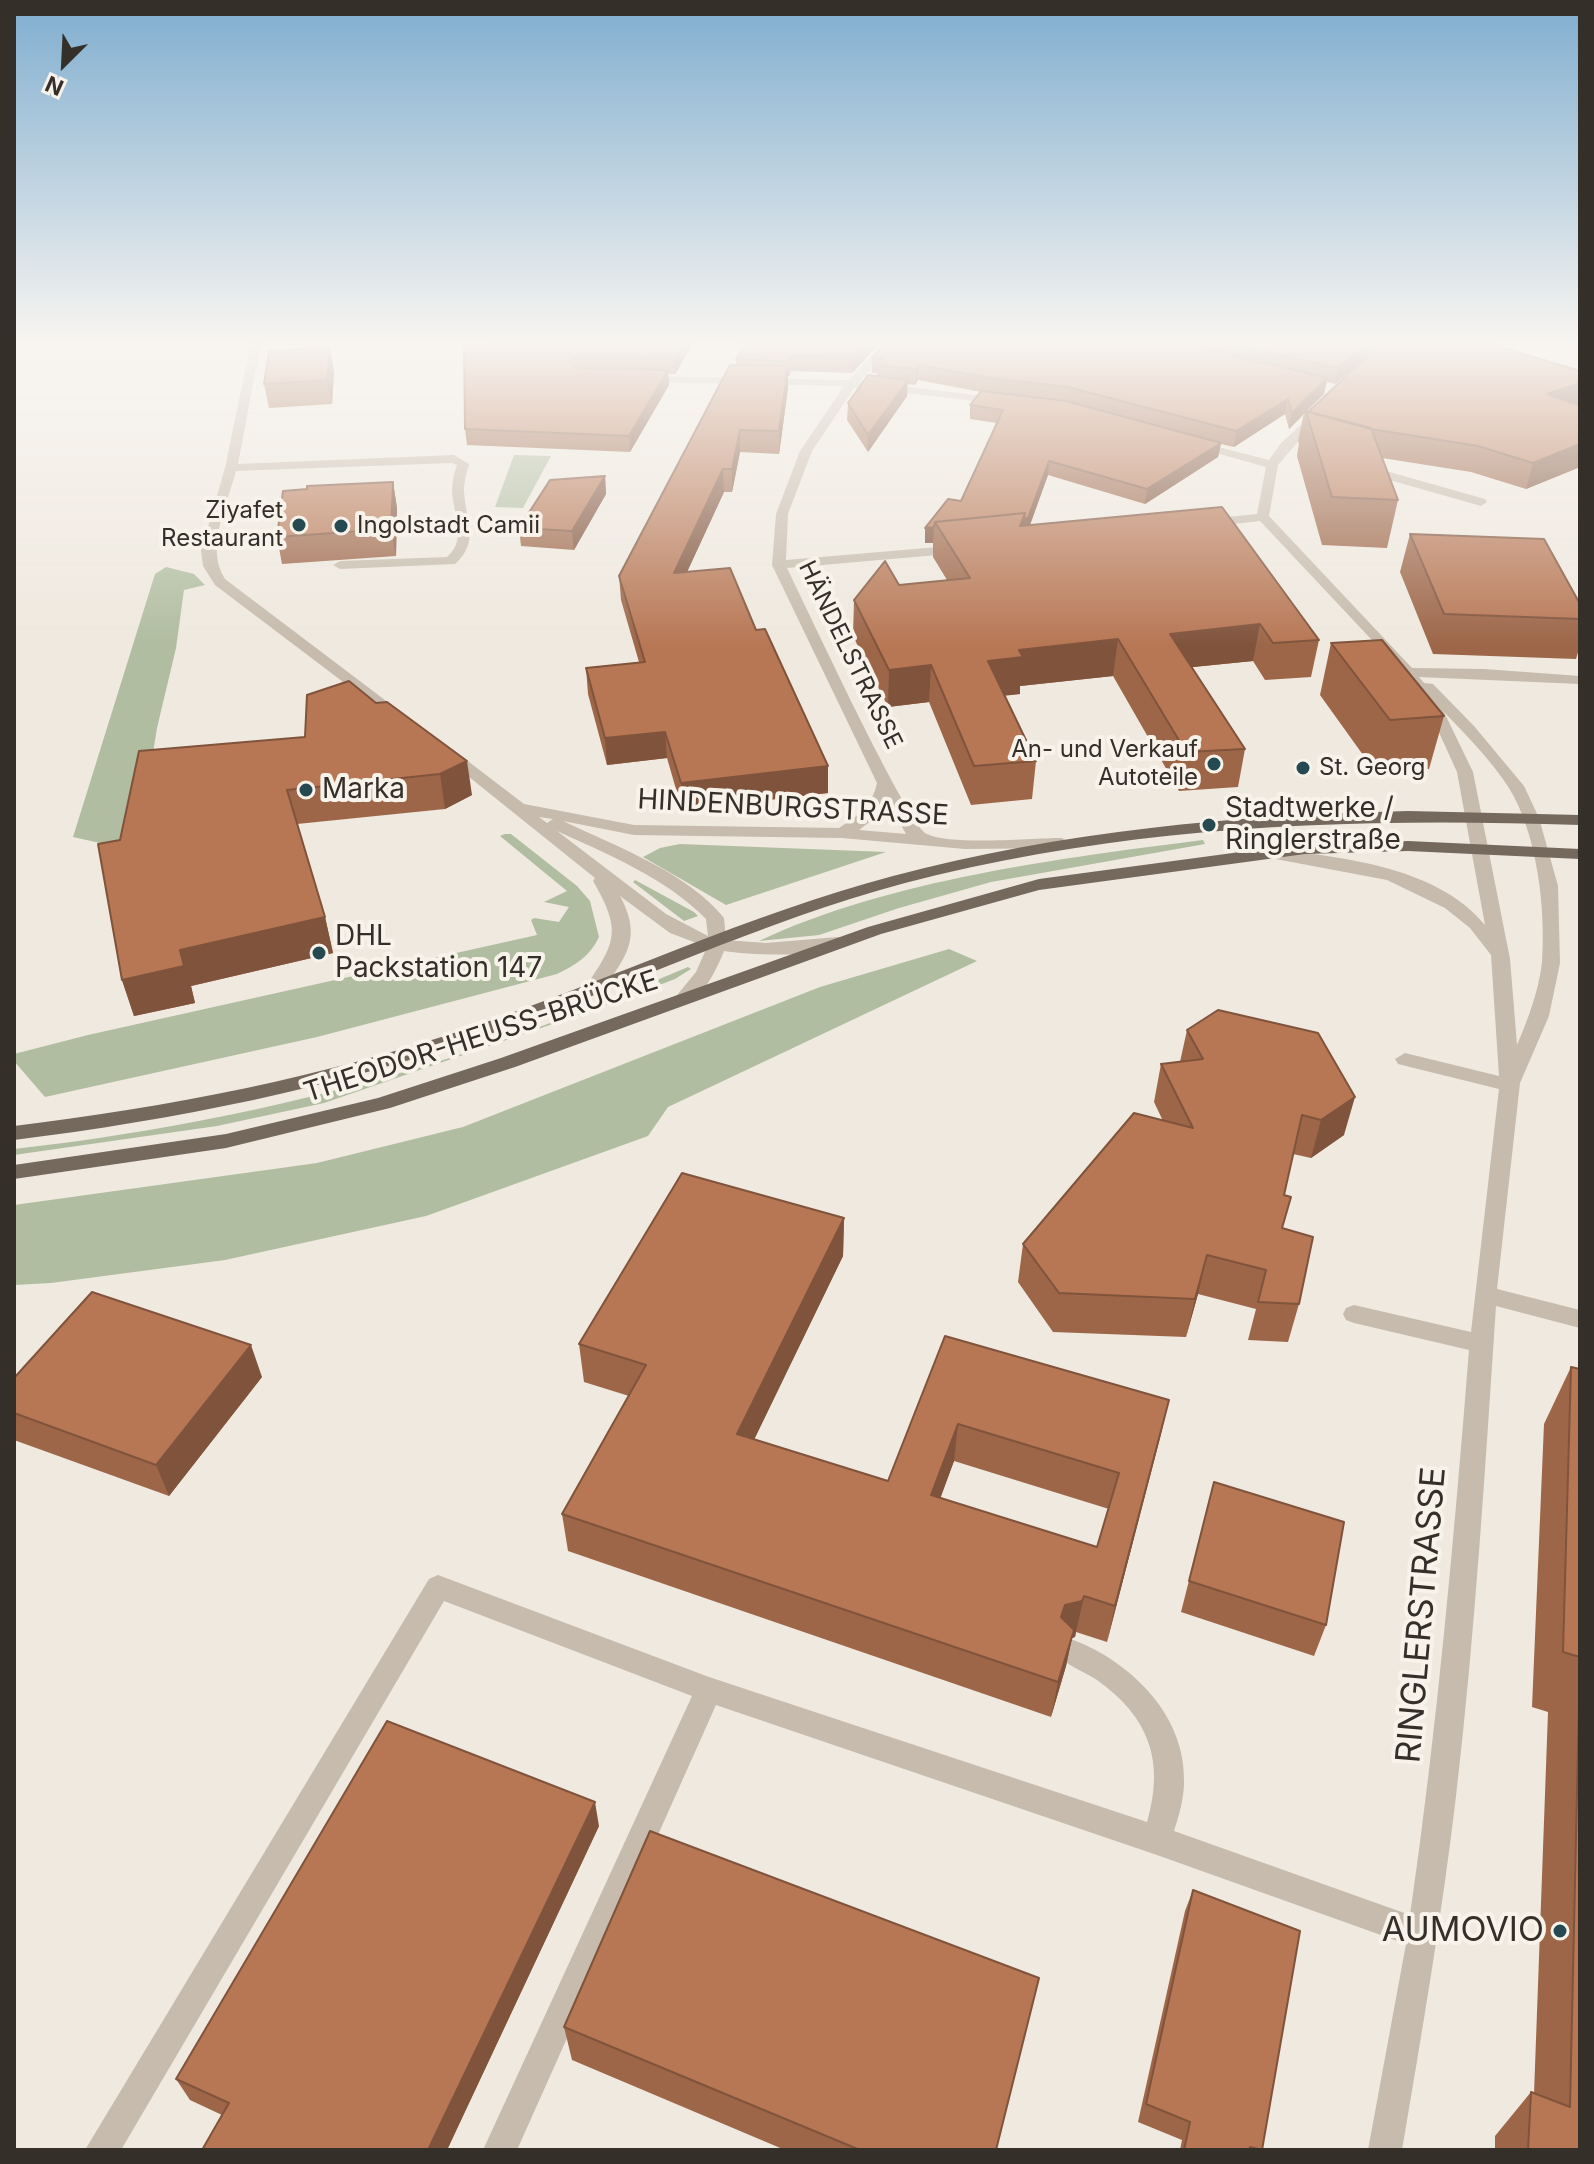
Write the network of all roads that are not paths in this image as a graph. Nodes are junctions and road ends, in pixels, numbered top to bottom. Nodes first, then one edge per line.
1 (236, 443) edge
2 (811, 443) edge
3 (1196, 443) edge
4 (1288, 443) edge
5 (1285, 446) junction
6 (1302, 451) dead end
7 (1346, 463) edge
8 (1272, 465) junction
9 (231, 468) junction
10 (1481, 502) dead end
11 (1263, 517) junction
12 (1189, 525) edge
13 (973, 547) edge
14 (340, 565) edge
15 (779, 565) junction
16 (1409, 672) junction
17 (1580, 680) edge
18 (409, 724) edge
19 (434, 743) edge
20 (885, 783) junction
21 (523, 808) junction
22 (1473, 815) junction
23 (1531, 818) junction
24 (1580, 820) edge
25 (842, 833) junction
26 (927, 842) junction
27 (1062, 843) junction
28 (1480, 848) junction
29 (1540, 851) junction
30 (1265, 852) junction
31 (1580, 854) edge
32 (596, 870) junction
33 (716, 943) junction
34 (838, 943) junction
35 (1501, 959) junction
36 (592, 991) junction
37 (682, 1000) junction
38 (1405, 1059) dead end
39 (1510, 1085) junction
40 (14, 1133) edge
41 (21, 1171) edge
42 (1485, 1295) junction
43 (1354, 1314) dead end
44 (1580, 1319) edge
45 (1481, 1344) junction
46 (1071, 1651) edge
47 (709, 1690) junction
48 (1157, 1840) junction
49 (1423, 1935) junction
50 (102, 2150) edge
51 (500, 2150) edge
52 (1385, 2150) edge

1 - 9 street
2 - 15 street, HÄNDELSTRASSE
3 - 8 street
4 - 5 street
5 - 6 street
5 - 8 street
7 - 10 street
8 - 11 street
9 - 14 street
9 - 18 street
11 - 12 street
11 - 16 street, RINGLERSTRASSE
13 - 15 street
15 - 20 street, HÄNDELSTRASSE
16 - 17 street
16 - 22 street, RINGLERSTRASSE
16 - 23 street, RINGLERSTRASSE
19 - 21 street, HINDENBURGSTRASSE
20 - 25 street, HÄNDELSTRASSE
20 - 26 street, HÄNDELSTRASSE
21 - 25 street, HINDENBURGSTRASSE
21 - 32 street, HINDENBURGSTRASSE
21 - 33 street, HINDENBURGSTRASSE
22 - 23 main road, HINDENBURGSTRASSE
22 - 27 main road, HINDENBURGSTRASSE
22 - 28 street, RINGLERSTRASSE
23 - 24 main road, HINDENBURGSTRASSE
23 - 29 street, RINGLERSTRASSE
25 - 26 street, HINDENBURGSTRASSE
26 - 27 street, HINDENBURGSTRASSE
27 - 33 main road, HINDENBURGSTRASSE
28 - 29 main road, HINDENBURGSTRASSE
28 - 30 main road, HINDENBURGSTRASSE
28 - 35 street, RINGLERSTRASSE
29 - 31 main road, HINDENBURGSTRASSE
29 - 39 street, RINGLERSTRASSE
30 - 34 main road, HINDENBURGSTRASSE
30 - 35 street
32 - 33 street, HINDENBURGSTRASSE
32 - 36 street
33 - 34 street, HINDENBURGSTRASSE
33 - 36 main road, HINDENBURGSTRASSE
33 - 37 street
34 - 37 main road, HINDENBURGSTRASSE
35 - 39 street, RINGLERSTRASSE
36 - 40 main road, THEODOR-HEUSS-BRÜCKE
37 - 41 main road, THEODOR-HEUSS-BRÜCKE
38 - 39 street
39 - 42 street, RINGLERSTRASSE
42 - 44 street
42 - 45 street, RINGLERSTRASSE
43 - 45 street
45 - 49 street, RINGLERSTRASSE
46 - 48 street
47 - 48 street
47 - 50 street
47 - 51 street
48 - 49 street
49 - 52 street, RINGLERSTRASSE

